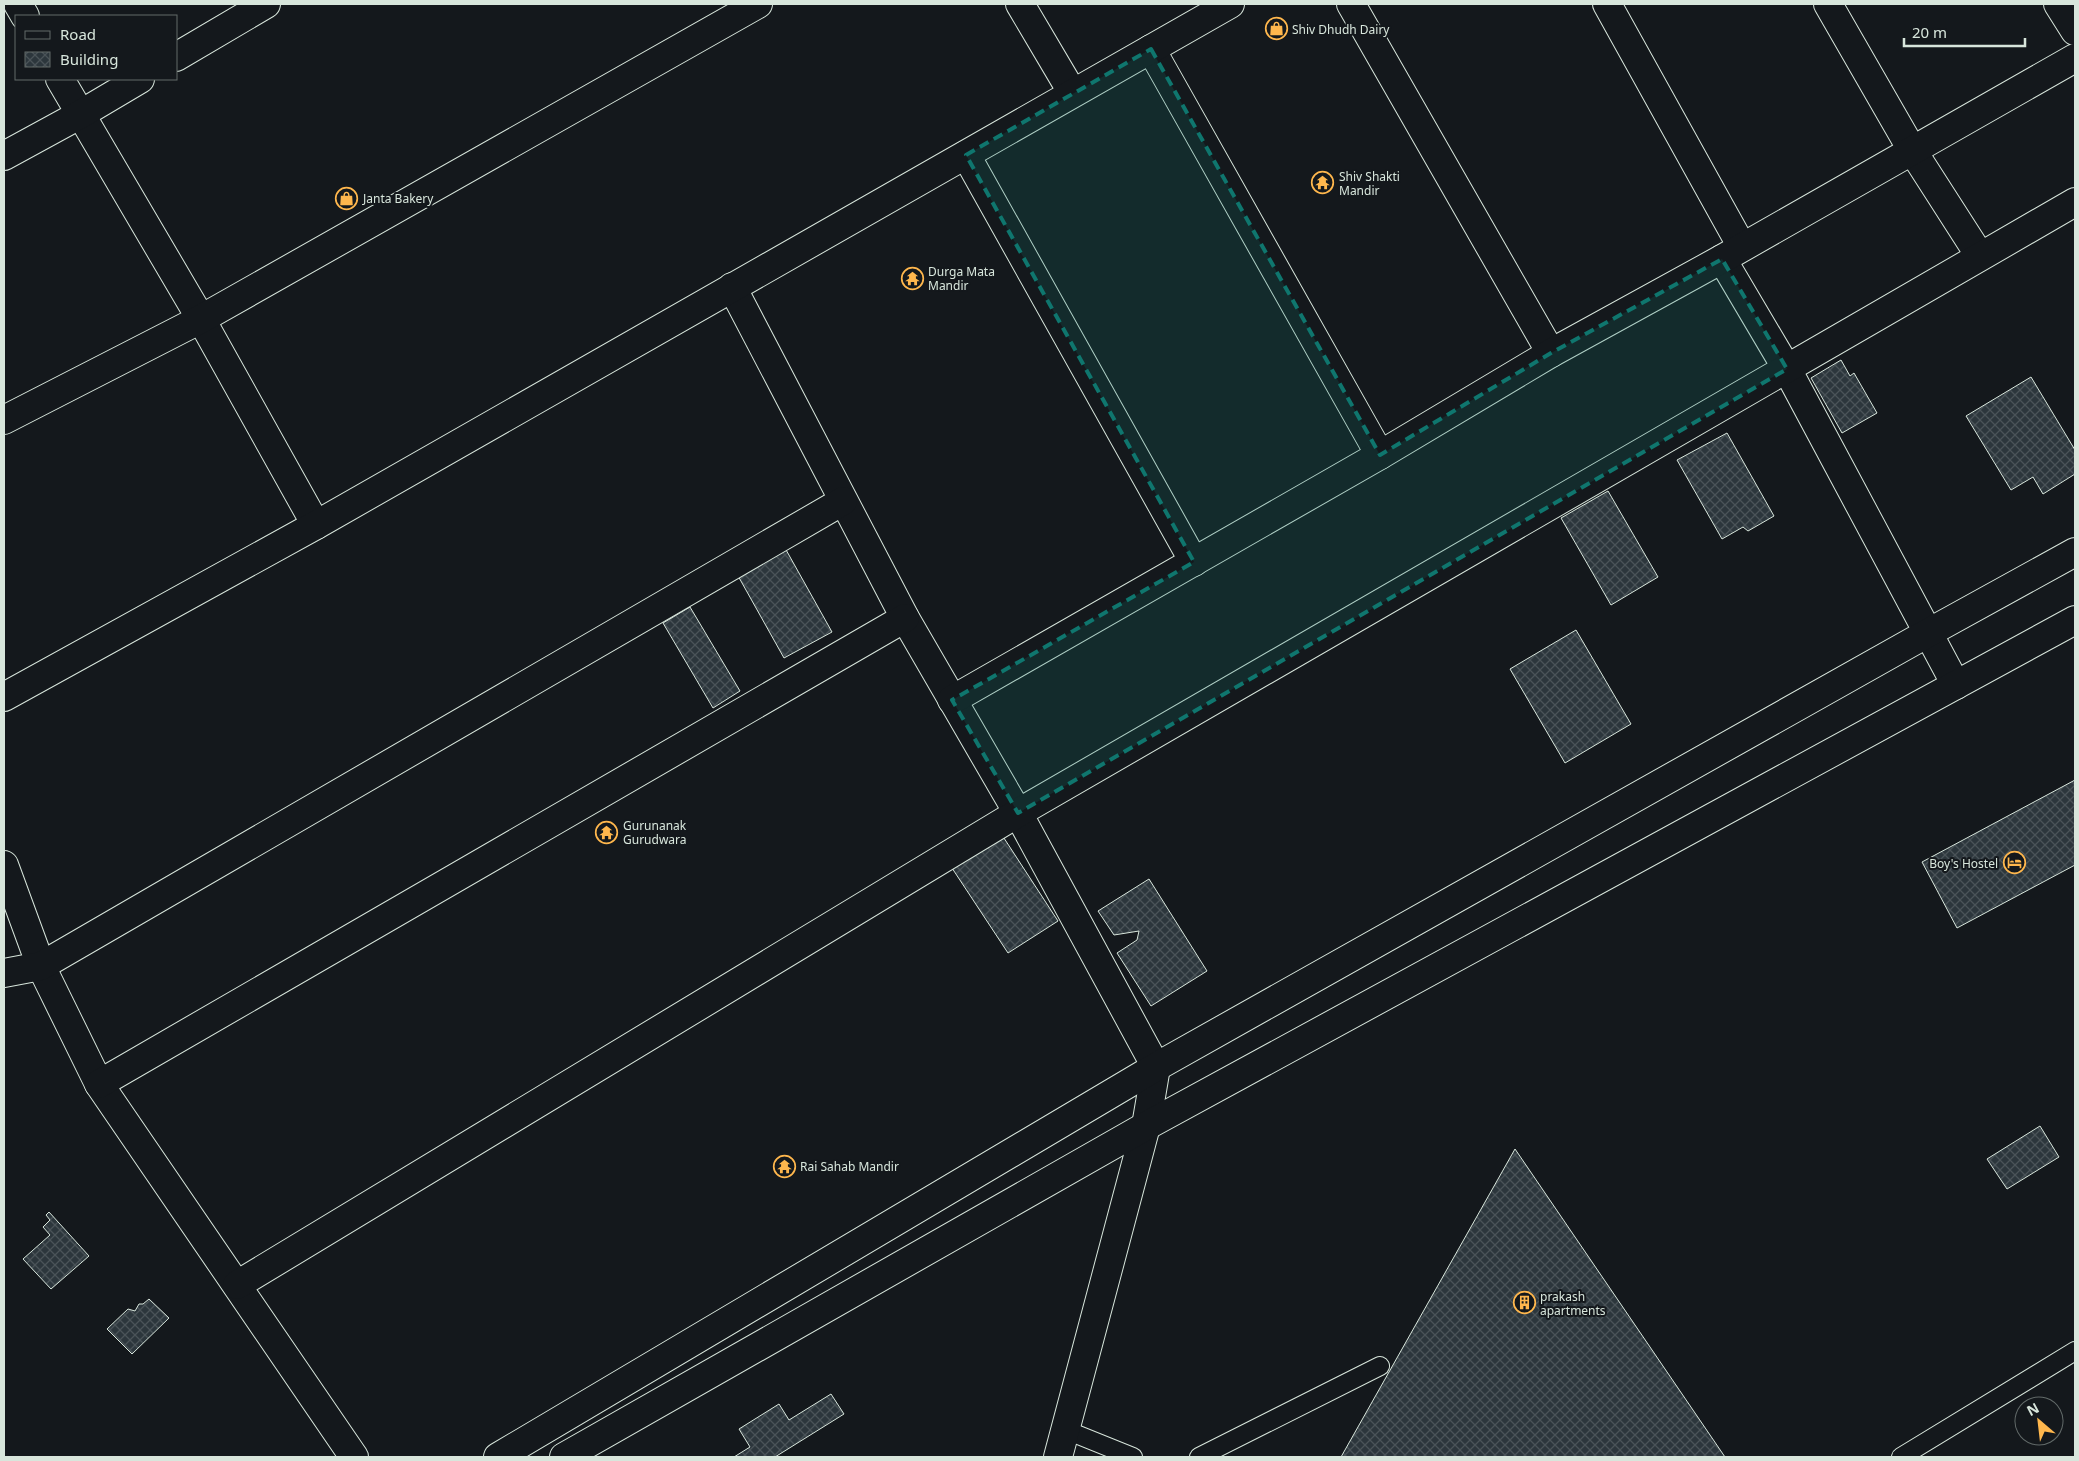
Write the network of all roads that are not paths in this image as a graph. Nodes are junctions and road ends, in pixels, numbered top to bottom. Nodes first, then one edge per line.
1 (18, 4) edge
2 (266, 4) edge
3 (758, 4) edge
4 (1020, 4) edge
5 (1230, 4) edge
6 (1351, 4) edge
7 (1607, 4) edge
8 (1828, 4) edge
9 (2058, 4) edge
10 (24, 15) edge
11 (2075, 31) edge
12 (1152, 49) junction
13 (178, 56) edge
14 (2075, 58) edge
15 (61, 80) edge
16 (138, 80) edge
17 (1072, 92) junction
18 (81, 114) junction
19 (1912, 150) junction
20 (966, 155) junction
21 (4, 156) edge
22 (2075, 202) edge
23 (1732, 253) junction
24 (1980, 256) junction
25 (732, 287) junction
26 (201, 319) junction
27 (1551, 353) junction
28 (1787, 370) junction
29 (4, 420) edge
30 (1380, 456) junction
31 (843, 501) junction
32 (316, 525) junction
33 (2075, 552) edge
34 (1194, 562) junction
35 (905, 618) junction
36 (2075, 620) edge
37 (1928, 633) junction
38 (1956, 685) junction
39 (4, 697) edge
40 (952, 700) junction
41 (1018, 813) junction
42 (4, 865) edge
43 (41, 966) junction
44 (4, 972) edge
45 (1156, 1067) junction
46 (99, 1084) junction
47 (1146, 1126) junction
48 (237, 1284) junction
49 (2075, 1351) edge
50 (1380, 1366) dead end
51 (1066, 1430) junction
52 (354, 1457) edge
53 (498, 1457) edge
54 (564, 1457) edge
55 (1058, 1457) edge
56 (1133, 1457) edge
57 (1199, 1457) edge
58 (1901, 1457) edge

1 - 10 street
2 - 13 street
3 - 26 street
4 - 17 street
5 - 12 street
6 - 27 street
7 - 23 street
8 - 19 street
9 - 11 street
12 - 17 street
12 - 30 street
14 - 19 street
15 - 18 street
16 - 18 street
17 - 20 street
18 - 21 street
18 - 26 street
19 - 23 street
19 - 24 street
20 - 25 street
20 - 34 street
22 - 24 street
23 - 27 street
23 - 28 street
24 - 28 street
25 - 31 street
25 - 32 street
26 - 29 street
26 - 32 street
27 - 30 street
28 - 37 street
28 - 41 street
30 - 34 street
31 - 35 street
31 - 43 street
32 - 39 street
33 - 37 street
34 - 40 street
35 - 40 street
35 - 46 street
36 - 38 street
37 - 38 street
37 - 45 street
38 - 47 street
40 - 41 street
41 - 45 street
41 - 48 street
42 - 43 street
43 - 44 street
43 - 46 street
45 - 47 street
45 - 53 street
46 - 48 street
47 - 51 street
47 - 54 street
48 - 52 street
49 - 58 lane
50 - 57 lane
51 - 55 street
51 - 56 lane

